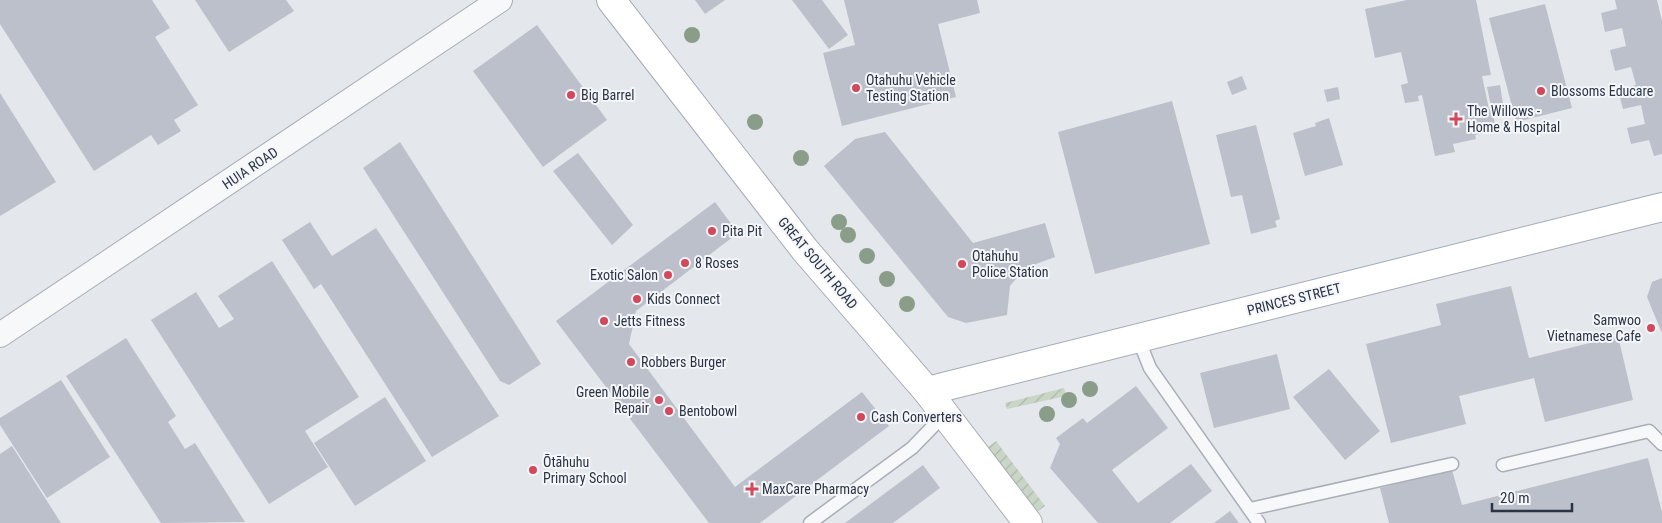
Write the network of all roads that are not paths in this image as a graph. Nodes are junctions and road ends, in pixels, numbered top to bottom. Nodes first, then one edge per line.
1 (500, 0) edge
2 (611, 0) edge
3 (1662, 207) edge
4 (0, 335) edge
5 (1138, 338) junction
6 (927, 391) junction
7 (944, 414) junction
8 (1662, 444) edge
9 (1452, 464) dead end
10 (1503, 465) dead end
11 (1250, 510) junction
12 (810, 523) edge
13 (1028, 523) edge
14 (1259, 523) edge

1 - 4 street, HUIA ROAD
2 - 6 main road, GREAT SOUTH ROAD
3 - 5 main road, PRINCES STREET
5 - 6 main road, PRINCES STREET
5 - 11 lane
6 - 7 main road, GREAT SOUTH ROAD
7 - 12 lane
7 - 13 main road, GREAT SOUTH ROAD
8 - 10 lane
9 - 11 lane
11 - 14 lane

